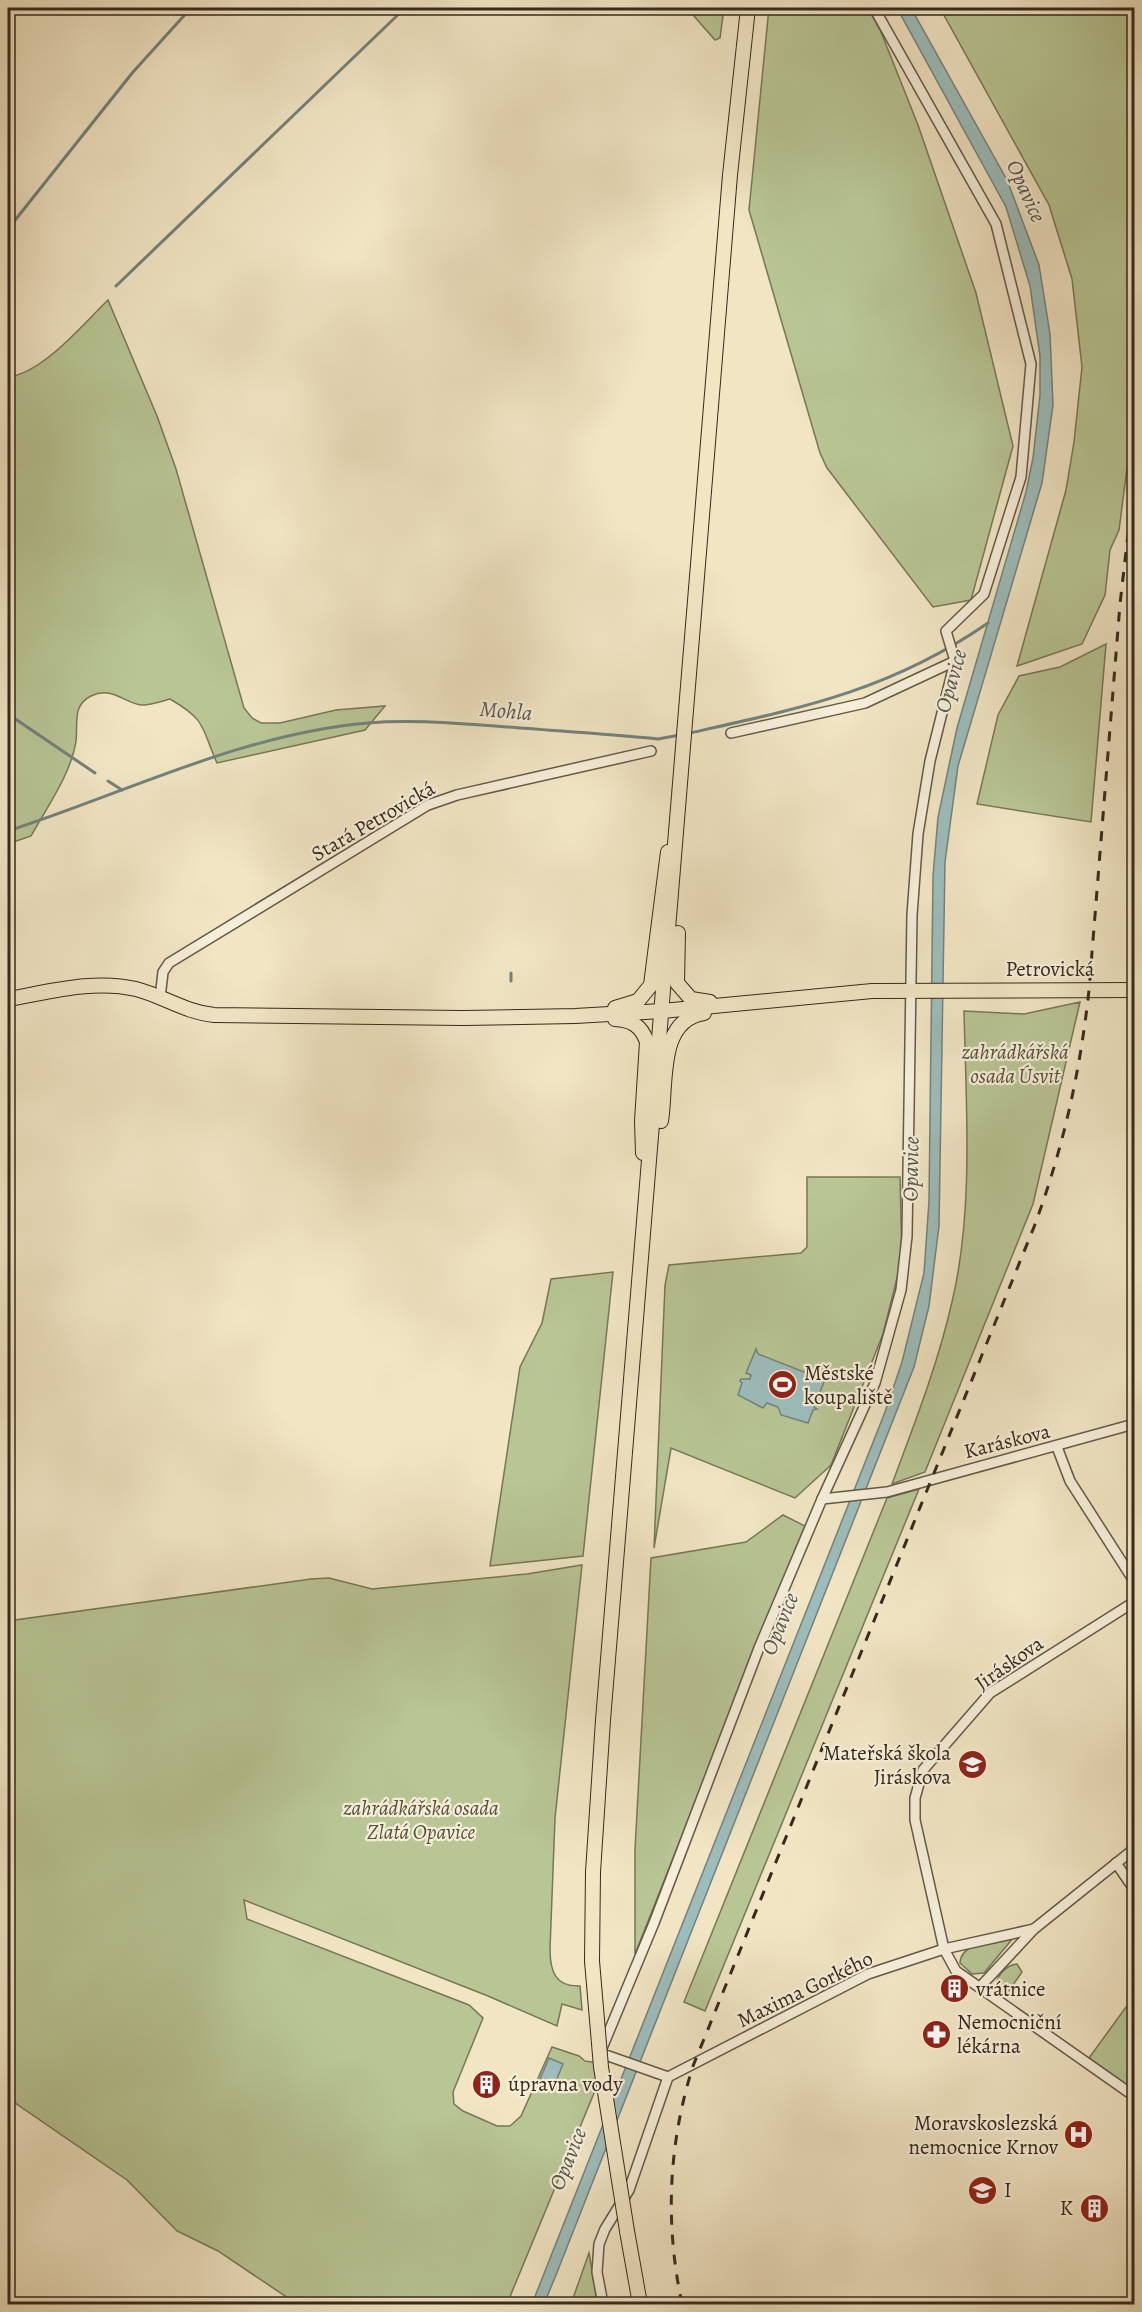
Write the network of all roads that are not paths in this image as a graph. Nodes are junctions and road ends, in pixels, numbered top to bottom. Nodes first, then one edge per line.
1 (748, 8) edge
2 (873, 8) edge
3 (955, 657) junction
4 (731, 733) dead end
5 (651, 751) dead end
6 (680, 804) junction
7 (912, 990) junction
8 (1134, 990) edge
9 (160, 998) junction
10 (8, 999) edge
11 (748, 1003) junction
12 (662, 1011) junction
13 (575, 1016) junction
14 (647, 1197) junction
15 (1134, 1424) edge
16 (1057, 1447) junction
17 (822, 1499) junction
18 (1134, 1581) edge
19 (1134, 1602) edge
20 (1134, 1849) edge
21 (1116, 1863) junction
22 (1134, 1889) edge
23 (1034, 1929) junction
24 (944, 1949) junction
25 (980, 1987) junction
26 (668, 2077) junction
27 (1134, 2096) edge
28 (603, 2304) edge
29 (640, 2304) edge

1 - 6 main road
2 - 3 street
3 - 4 street
3 - 7 street
5 - 9 street, Stará Petrovická
6 - 11 main road
6 - 12 main road
6 - 13 main road
7 - 8 main road, Petrovická
7 - 11 main road, Petrovická
7 - 17 street
9 - 10 main road
9 - 13 main road
11 - 12 main road
11 - 14 main road
12 - 13 main road
12 - 14 main road
13 - 14 main road
14 - 29 main road, bridge
15 - 16 street, Karáskova
16 - 17 street, Karáskova
16 - 18 street
17 - 26 street
19 - 24 street, Jiráskova
20 - 21 street, Maxima Gorkého
21 - 22 street
21 - 23 street, Maxima Gorkého
23 - 24 street, Maxima Gorkého
23 - 25 street, Maxima Gorkého
24 - 25 street
24 - 26 street, Maxima Gorkého
25 - 27 street
26 - 28 street

